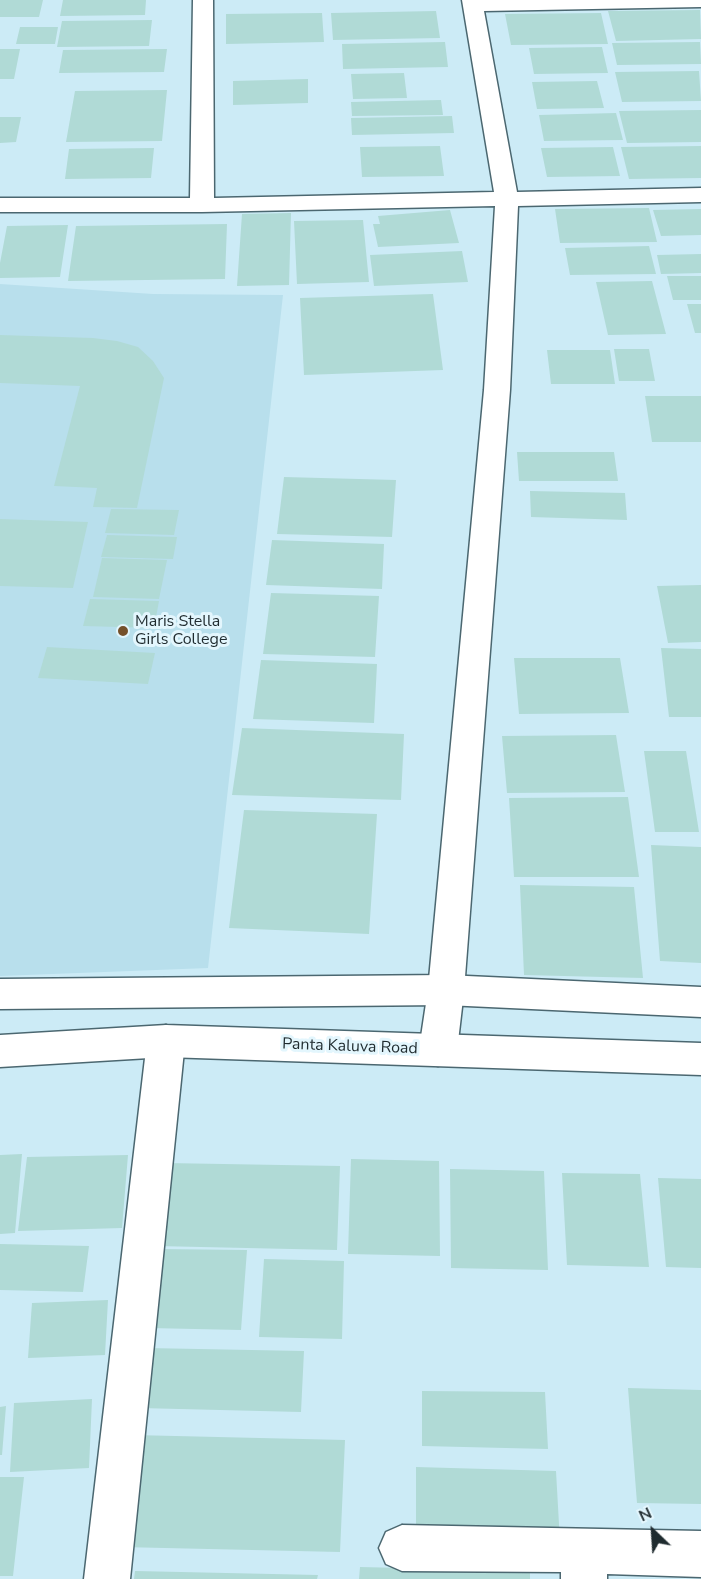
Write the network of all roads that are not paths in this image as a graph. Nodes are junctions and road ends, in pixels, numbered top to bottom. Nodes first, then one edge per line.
1 (203, 0) edge
2 (701, 1) edge
3 (472, 3) edge
4 (701, 195) edge
5 (507, 199) junction
6 (0, 205) edge
7 (202, 205) junction
8 (446, 990) junction
9 (0, 994) edge
10 (701, 1002) edge
11 (166, 1041) junction
12 (438, 1050) junction
13 (0, 1051) edge
14 (701, 1059) edge
15 (402, 1548) dead end
16 (701, 1554) edge
17 (583, 1564) edge
18 (107, 1579) edge

1 - 7 street
2 - 3 street
3 - 5 street
4 - 5 street
5 - 7 street
5 - 8 street
6 - 7 street
8 - 9 street
8 - 10 street
8 - 12 street
11 - 12 street, Panta Kaluva Road
11 - 13 street, Panta Kaluva Road
11 - 18 street
12 - 14 street, Panta Kaluva Road
15 - 17 street
16 - 17 street

